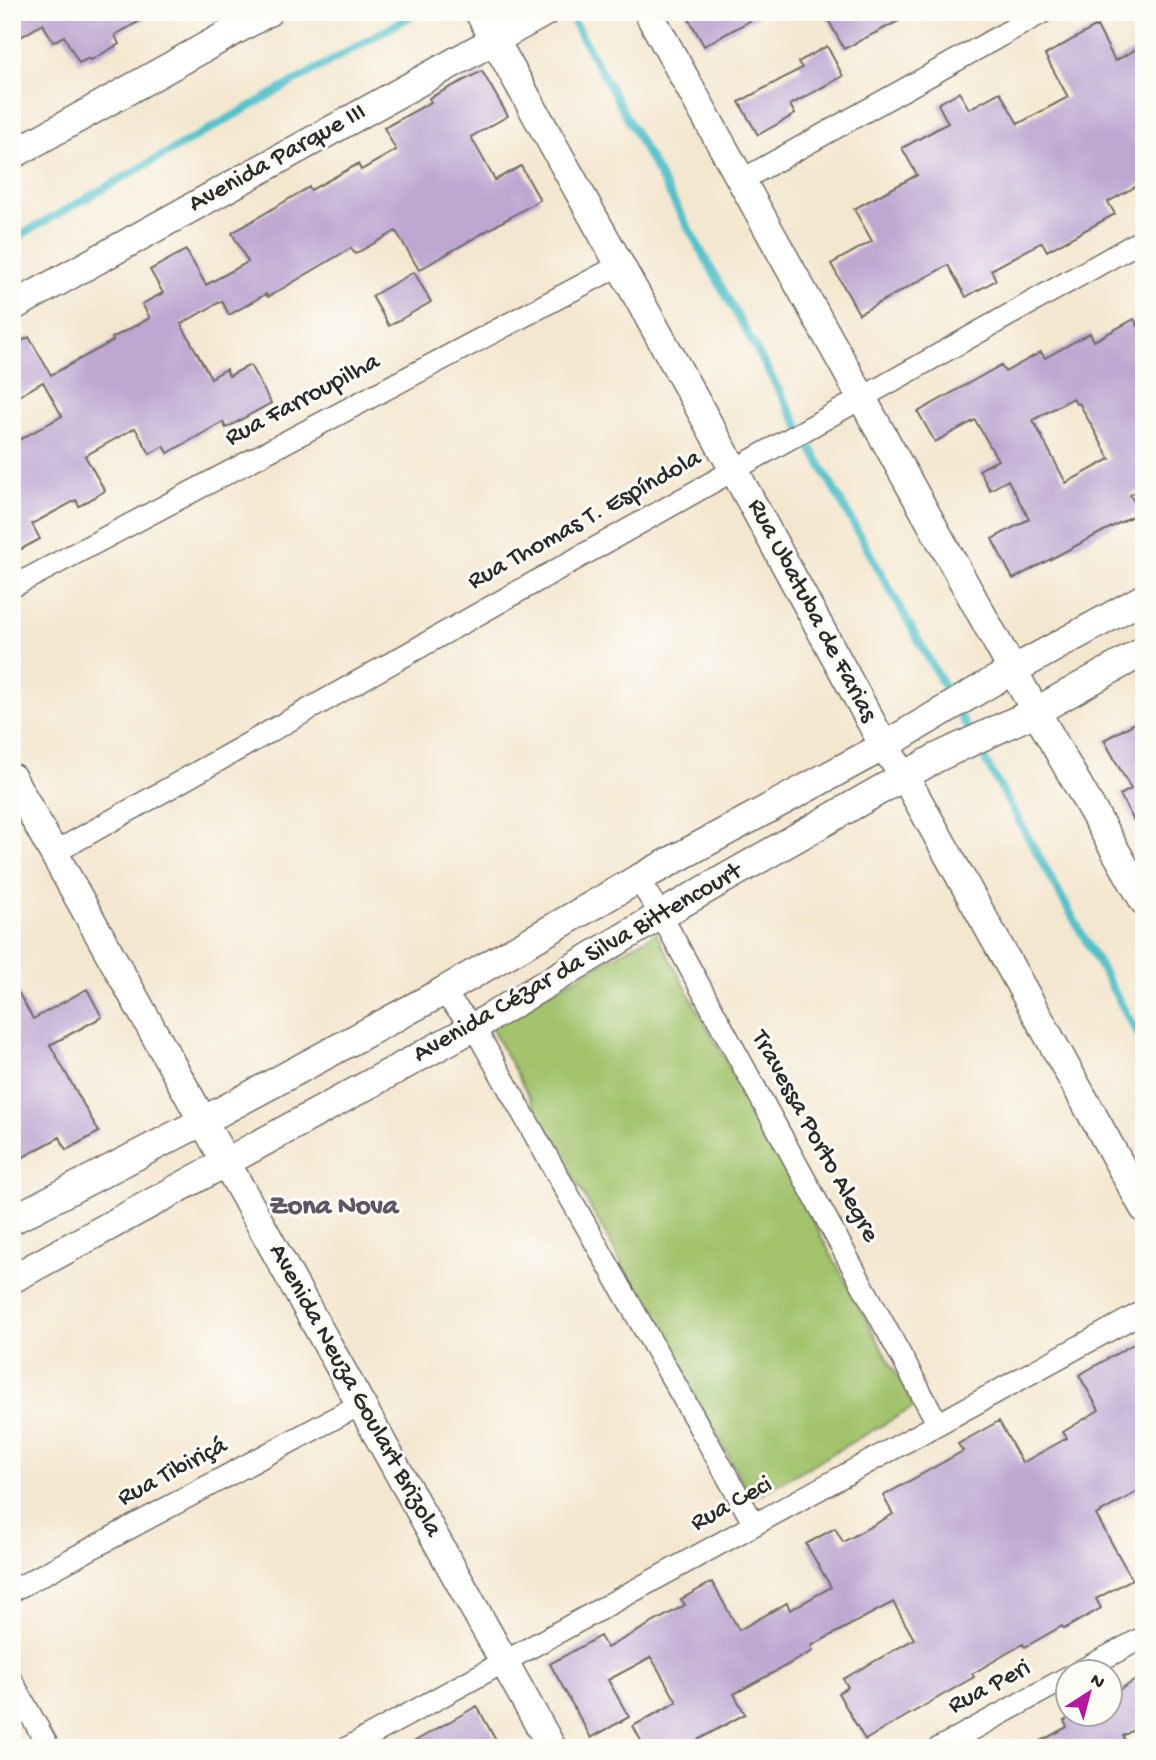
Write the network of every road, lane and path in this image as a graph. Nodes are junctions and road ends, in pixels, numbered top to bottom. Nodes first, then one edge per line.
1 (268, 12) edge
2 (479, 12) edge
3 (648, 12) edge
4 (1043, 12) edge
5 (537, 17) edge
6 (495, 39) junction
7 (12, 155) edge
8 (741, 180) junction
9 (1144, 239) edge
10 (620, 265) junction
11 (12, 307) edge
12 (863, 397) junction
13 (734, 470) junction
14 (12, 587) edge
15 (1144, 598) edge
16 (1144, 650) edge
17 (1002, 677) junction
18 (1037, 711) junction
19 (895, 740) junction
20 (905, 777) junction
21 (12, 778) edge
22 (54, 853) junction
23 (638, 879) junction
24 (1144, 901) edge
25 (662, 915) junction
26 (442, 992) junction
27 (474, 1027) junction
28 (203, 1121) junction
29 (226, 1161) junction
30 (1144, 1208) edge
31 (12, 1220) edge
32 (12, 1279) edge
33 (1144, 1311) edge
34 (361, 1404) junction
35 (938, 1424) junction
36 (754, 1524) junction
37 (12, 1591) edge
38 (1144, 1637) edge
39 (1104, 1658) edge
40 (504, 1661) junction
41 (12, 1681) edge
42 (1054, 1685) edge
43 (49, 1748) edge
44 (346, 1748) edge
45 (552, 1748) edge
46 (939, 1748) edge

1 - 7 street
2 - 6 street, Rua Ubatuba de Farias
3 - 8 street
4 - 8 street
5 - 6 street, Avenida Parque III
6 - 10 street, Rua Ubatuba de Farias
6 - 11 street, Avenida Parque III
8 - 12 street
9 - 12 street, Rua Thomas T. Espíndola
10 - 13 street, Rua Ubatuba de Farias
10 - 14 street, Rua Farroupilha
12 - 13 street, Rua Thomas T. Espíndola
12 - 17 street
13 - 19 street, Rua Ubatuba de Farias
13 - 22 street, Rua Thomas T. Espíndola
15 - 17 street, Avenida Cézar da Silva Bittencourt
16 - 18 street, Avenida Cézar da Silva Bittencourt
17 - 18 street
17 - 19 street, Avenida Cézar da Silva Bittencourt
18 - 20 street, Avenida Cézar da Silva Bittencourt
18 - 24 street
19 - 20 street, Rua Ubatuba de Farias
19 - 23 street, Avenida Cézar da Silva Bittencourt
20 - 25 street, Avenida Cézar da Silva Bittencourt
20 - 30 street, Rua Ubatuba de Farias
21 - 22 street, Avenida Neuza Goulart Brizola
22 - 28 street, Avenida Neuza Goulart Brizola
23 - 25 street, Travessa Porto Alegre
23 - 26 street, Avenida Cézar da Silva Bittencourt
25 - 27 street, Avenida Cézar da Silva Bittencourt
25 - 35 street, Travessa Porto Alegre
26 - 27 street
26 - 28 street, Avenida Cézar da Silva Bittencourt
27 - 29 street, Avenida Cézar da Silva Bittencourt
27 - 36 street
28 - 29 street, Avenida Neuza Goulart Brizola
28 - 31 street, Avenida Cézar da Silva Bittencourt
29 - 32 street, Avenida Cézar da Silva Bittencourt
29 - 34 street, Avenida Neuza Goulart Brizola
33 - 35 street, Rua Ceci
34 - 37 street, Rua Tibiriçá
34 - 40 street, Avenida Neuza Goulart Brizola
35 - 36 street, Rua Ceci
36 - 40 street, Rua Ceci
38 - 39 street
40 - 44 street, Rua Ceci
40 - 45 street, Avenida Neuza Goulart Brizola
41 - 43 street
42 - 46 street, Rua Peri

